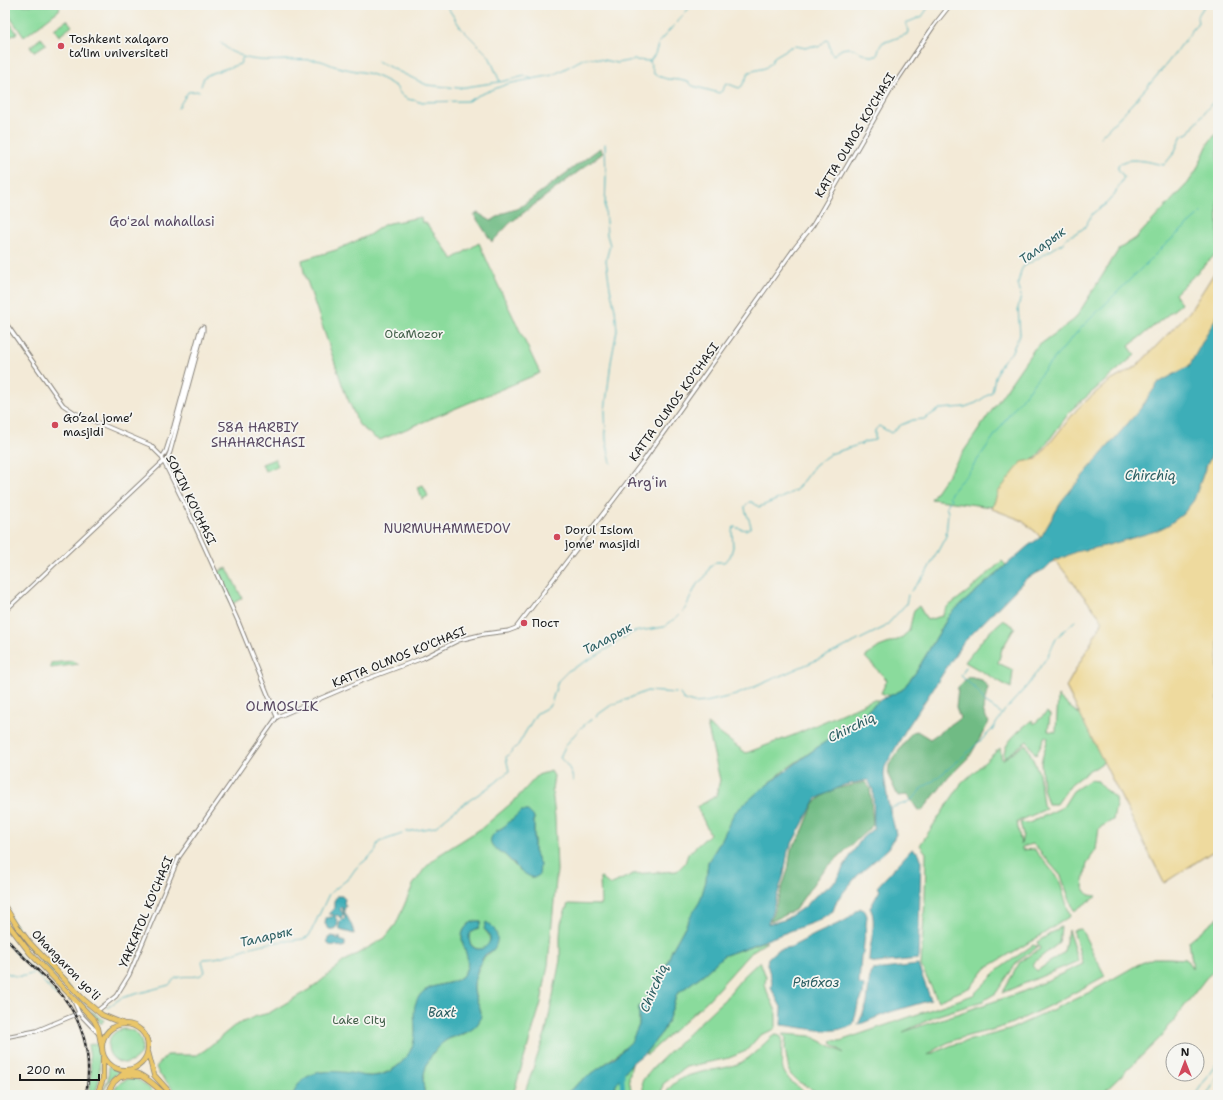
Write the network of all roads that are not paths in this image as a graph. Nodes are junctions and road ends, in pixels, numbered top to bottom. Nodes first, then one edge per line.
1 (950, 5) edge
2 (5, 322) edge
3 (164, 461) junction
4 (5, 611) edge
5 (277, 717) junction
6 (5, 907) edge
7 (5, 920) edge
8 (72, 998) junction
9 (96, 1011) junction
10 (79, 1013) junction
11 (124, 1024) junction
12 (99, 1034) junction
13 (5, 1037) edge
14 (102, 1048) junction
15 (148, 1052) junction
16 (103, 1056) junction
17 (127, 1070) junction
18 (145, 1078) junction
19 (118, 1079) junction
20 (97, 1095) edge
21 (106, 1095) edge
22 (165, 1095) edge
23 (172, 1095) edge

1 - 5 street, KATTA OLMOS KO'CHASI
2 - 3 street, SOKIN KO'CHASI
3 - 3 street
3 - 4 street
3 - 5 street, SOKIN KO'CHASI
5 - 9 street, YAKKATOL KO'CHASI
6 - 9 highway, Ohangaron yoʻli
7 - 8 highway, Ohangaron yoʻli
8 - 10 street
8 - 12 highway, Ohangaron yoʻli
9 - 11 highway, Ohangaron yoʻli
10 - 12 street
10 - 13 street
11 - 14 highway
11 - 15 highway
12 - 14 highway, Ohangaron yoʻli
14 - 16 highway
15 - 17 highway
15 - 23 highway
16 - 17 highway
16 - 20 highway
17 - 18 highway
17 - 19 highway
18 - 19 highway
18 - 22 highway
19 - 21 highway

